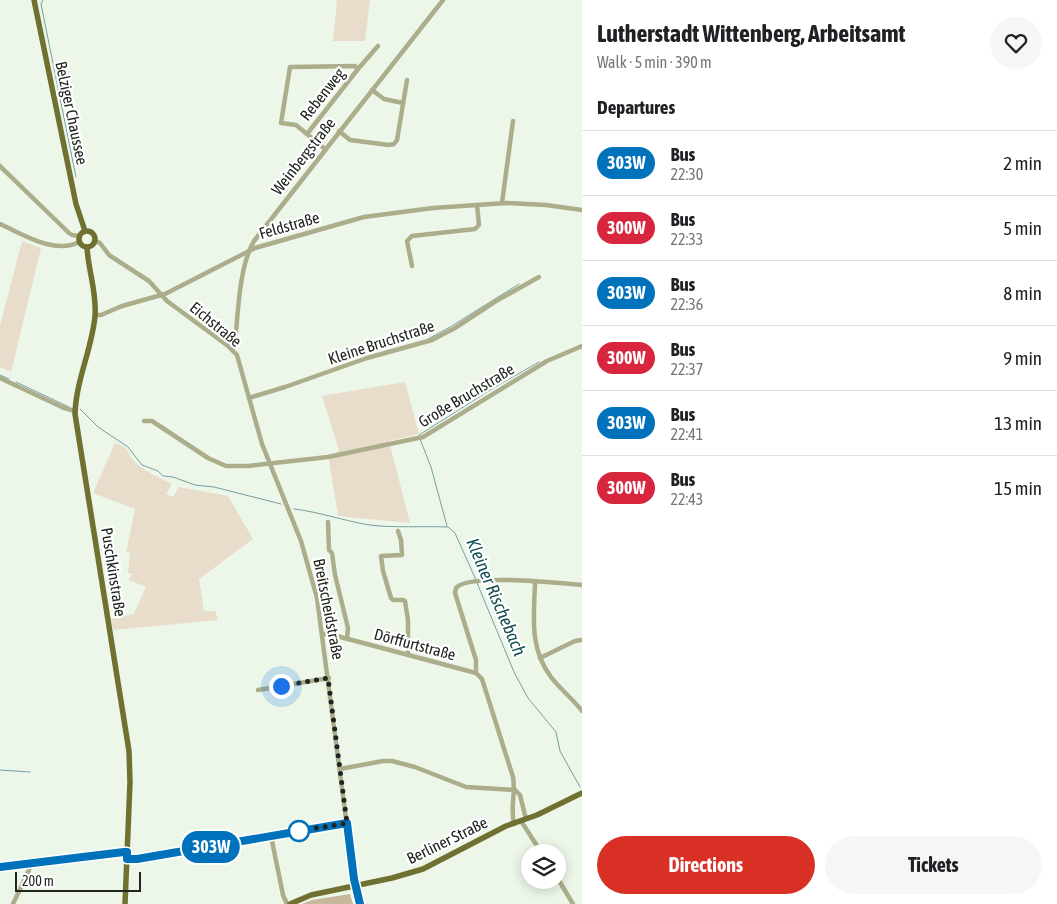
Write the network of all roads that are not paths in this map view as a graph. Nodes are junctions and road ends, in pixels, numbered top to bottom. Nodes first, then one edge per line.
1 (34, 0) edge
2 (443, 0) edge
3 (378, 46) dead end
4 (358, 69) junction
5 (407, 80) dead end
6 (372, 90) junction
7 (403, 102) junction
8 (513, 121) dead end
9 (339, 131) junction
10 (306, 134) junction
11 (325, 149) junction
12 (0, 166) edge
13 (502, 203) junction
14 (477, 205) junction
15 (582, 210) edge
16 (0, 224) edge
17 (85, 231) junction
18 (79, 239) junction
19 (94, 241) junction
20 (87, 247) junction
21 (248, 250) junction
22 (412, 266) dead end
23 (539, 277) dead end
24 (162, 295) junction
25 (95, 315) junction
26 (582, 346) edge
27 (232, 349) junction
28 (0, 378) edge
29 (249, 398) junction
30 (75, 409) junction
31 (144, 421) dead end
32 (269, 463) junction
33 (328, 522) dead end
34 (398, 531) dead end
35 (536, 582) junction
36 (582, 585) edge
37 (323, 634) junction
38 (347, 638) junction
39 (582, 640) edge
40 (408, 655) junction
41 (540, 658) junction
42 (476, 673) junction
43 (328, 678) junction
44 (258, 690) dead end
45 (582, 711) edge
46 (340, 769) junction
47 (515, 790) junction
48 (582, 793) edge
49 (520, 821) junction
50 (347, 823) junction
51 (271, 836) junction
52 (536, 844) edge
53 (127, 856) junction
54 (29, 863) junction
55 (0, 867) edge
56 (356, 886) junction
57 (564, 889) edge
58 (13, 904) edge
59 (125, 904) edge
60 (289, 904) edge
61 (360, 904) edge
62 (573, 904) edge

1 - 17 main road, Belziger Chaussee
2 - 6 street, Weinbergstraße
3 - 4 street, Rebenweg
4 - 10 street, Rebenweg
4 - 10 street, Rebenweg
5 - 7 street
6 - 7 street
6 - 9 street, Weinbergstraße
7 - 9 street
8 - 13 street
9 - 11 street, Weinbergstraße
10 - 11 street, Rebenweg
11 - 21 street, Weinbergstraße
12 - 18 street
13 - 14 street, Feldstraße
13 - 15 street, Feldstraße
14 - 21 street, Feldstraße
14 - 22 street
16 - 18 street
17 - 18 main road
17 - 19 main road
18 - 20 main road
19 - 20 main road
19 - 24 street, Eichstraße
20 - 25 main road, Puschkinstraße
21 - 24 street, Feldstraße
21 - 27 street, Weinbergstraße
23 - 29 street, Kleine Bruchstraße
24 - 25 street, Feldstraße
24 - 27 street, Eichstraße
25 - 30 main road, Puschkinstraße
26 - 32 street, Große Bruchstraße
27 - 29 street, Eichstraße
28 - 30 street
29 - 32 street, Eichstraße
30 - 53 main road, Puschkinstraße
31 - 32 street, Große Bruchstraße
32 - 37 street, Breitscheidstraße
33 - 38 street
34 - 40 street
35 - 36 street
35 - 41 street
35 - 42 street
37 - 38 street, Dörffurtstraße
37 - 43 street, Breitscheidstraße
38 - 40 street, Dörffurtstraße
39 - 41 street
40 - 42 street, Dörffurtstraße
41 - 45 street
42 - 47 street
43 - 44 street
43 - 46 street, Breitscheidstraße
46 - 47 street
46 - 50 street, Breitscheidstraße
47 - 49 street
47 - 49 street
48 - 49 main road, Berliner Straße
49 - 52 street
49 - 56 main road, Berliner Straße
50 - 51 street
50 - 56 street, Breitscheidstraße
51 - 53 street
51 - 60 street
53 - 54 street
53 - 59 main road, Puschkinstraße
54 - 55 street
54 - 58 street
56 - 60 main road, Berliner Straße
56 - 61 street, Breitscheidstraße
57 - 62 street

